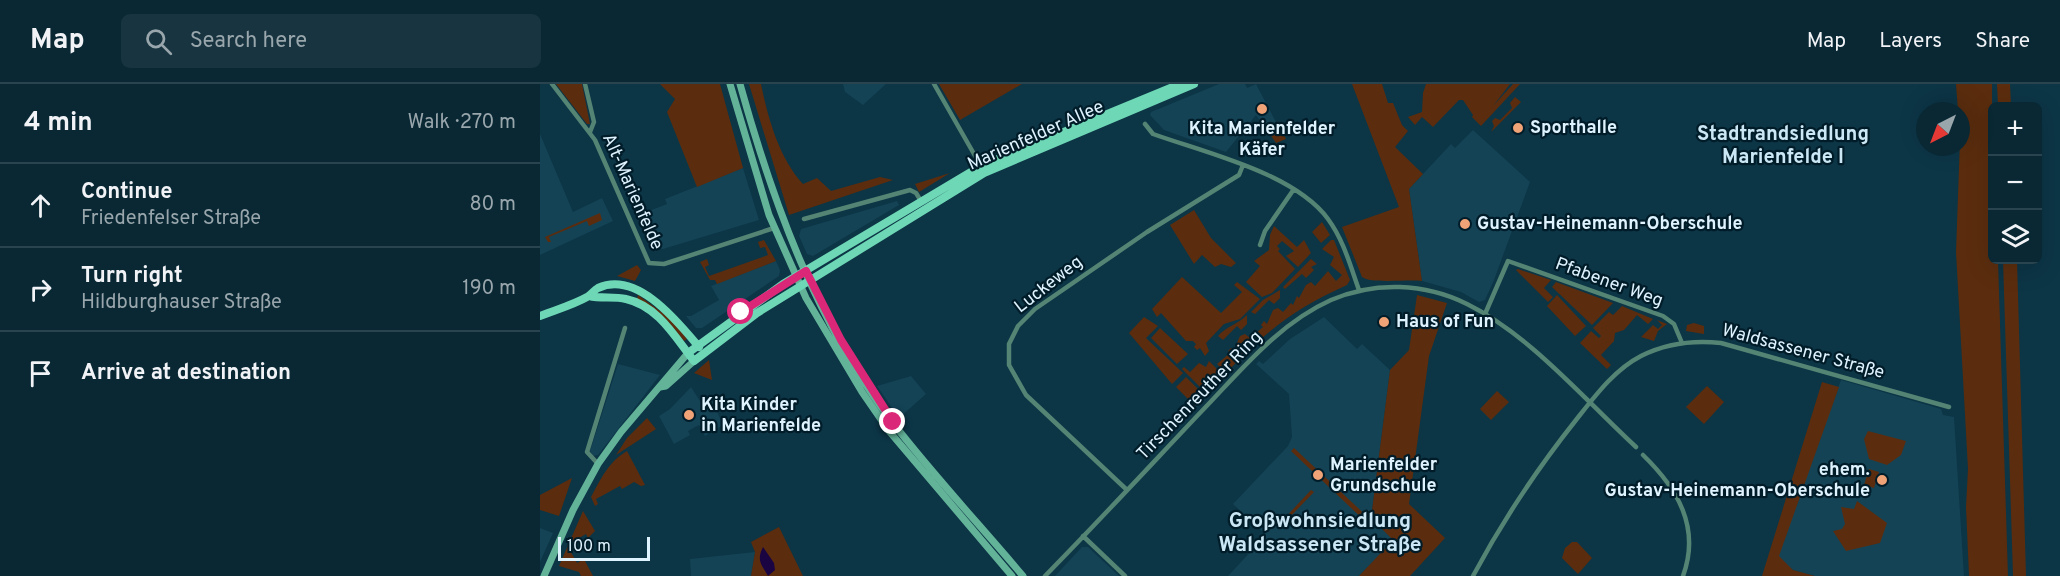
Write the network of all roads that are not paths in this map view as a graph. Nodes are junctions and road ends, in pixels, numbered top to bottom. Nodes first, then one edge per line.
1 (552, 84) edge
2 (585, 84) edge
3 (730, 84) edge
4 (740, 84) edge
5 (933, 84) edge
6 (1180, 84) edge
7 (1194, 84) edge
8 (1145, 124) dead end
9 (590, 132) junction
10 (1243, 165) junction
11 (982, 170) junction
12 (1294, 189) junction
13 (921, 201) junction
14 (804, 219) dead end
15 (785, 225) junction
16 (774, 228) junction
17 (1260, 245) dead end
18 (806, 271) junction
19 (796, 277) junction
20 (810, 281) junction
21 (800, 287) junction
22 (1359, 290) junction
23 (589, 296) junction
24 (1485, 314) junction
25 (540, 316) edge
26 (625, 328) dead end
27 (1682, 343) junction
28 (697, 345) junction
29 (688, 353) junction
30 (704, 353) junction
31 (694, 361) junction
32 (660, 387) junction
33 (1589, 404) junction
34 (1949, 407) dead end
35 (1636, 447) dead end
36 (1643, 455) dead end
37 (598, 464) junction
38 (1127, 490) junction
39 (1083, 536) junction
40 (544, 576) edge
41 (1012, 576) edge
42 (1023, 576) edge
43 (1045, 576) edge
44 (1125, 576) edge
45 (1473, 576) edge
46 (1683, 576) edge

1 - 9 street, Alt-Marienfelde
2 - 9 street, Alt-Marienfelde
3 - 16 main road
4 - 15 main road
5 - 11 street
6 - 11 main road, Marienfelder Allee
7 - 11 main road, Marienfelder Allee
8 - 10 street
9 - 16 street, Alt-Marienfelde
10 - 12 street
10 - 38 street, Luckeweg
11 - 13 main road, Marienfelder Allee
11 - 20 main road, Marienfelder Allee
12 - 17 street
12 - 22 street
13 - 14 street
13 - 18 main road, Marienfelder Allee
15 - 16 main road
15 - 18 main road
16 - 19 main road
18 - 19 main road, Marienfelder Allee
18 - 20 main road
19 - 21 main road
19 - 28 main road, Marienfelder Allee
20 - 21 main road, Marienfelder Allee
20 - 42 main road
21 - 30 main road, Marienfelder Allee
21 - 41 main road
22 - 24 street, Tirschenreuther Ring
22 - 38 street, Tirschenreuther Ring
23 - 25 main road
23 - 28 main road
23 - 29 main road
24 - 27 street, Pfabener Weg
24 - 33 street, Tirschenreuther Ring
26 - 37 street
27 - 33 street, Waldsassener Straße
27 - 34 street, Waldsassener Straße
28 - 29 main road, Marienfelder Allee
28 - 30 main road
29 - 31 main road
29 - 32 main road
30 - 31 main road, Marienfelder Allee
31 - 32 main road
32 - 37 main road
33 - 35 street, Tirschenreuther Ring
33 - 45 street, Waldsassener Straße
36 - 46 street
37 - 40 main road
38 - 39 street, Tirschenreuther Ring
39 - 43 street, Tirschenreuther Ring
39 - 44 street

